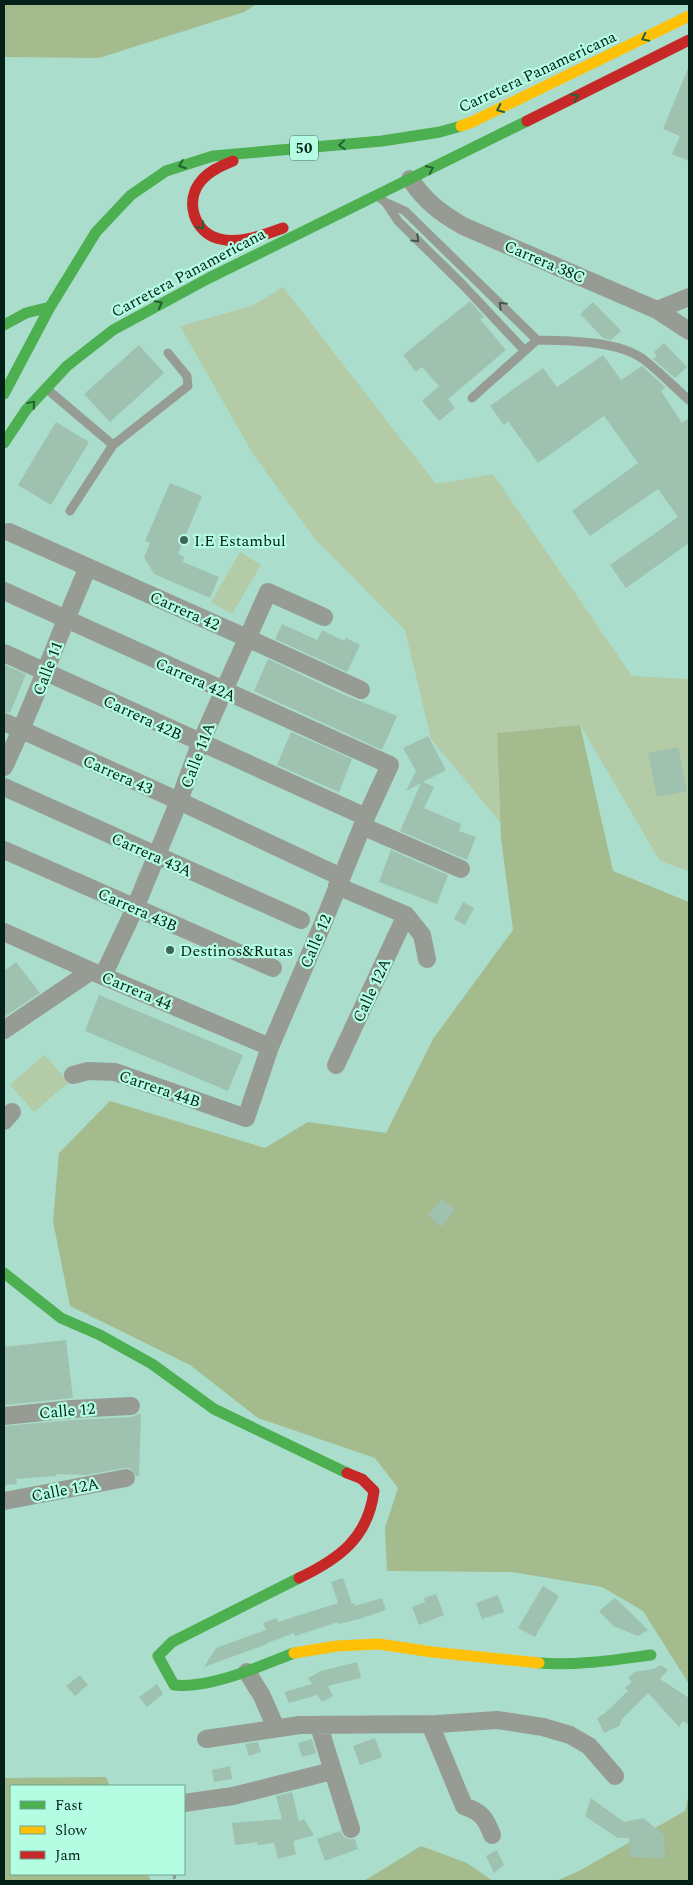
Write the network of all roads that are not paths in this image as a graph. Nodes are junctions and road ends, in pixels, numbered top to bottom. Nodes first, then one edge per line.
1 (689, 16) edge
2 (689, 40) edge
3 (278, 150) junction
4 (410, 179) junction
5 (375, 194) junction
6 (385, 202) junction
7 (354, 205) junction
8 (689, 297) edge
9 (50, 308) junction
10 (657, 310) junction
11 (4, 326) edge
12 (689, 331) edge
13 (537, 340) junction
14 (524, 350) junction
15 (168, 353) dead end
16 (46, 388) junction
17 (4, 394) edge
18 (472, 398) dead end
19 (689, 400) edge
20 (4, 443) edge
21 (113, 445) junction
22 (70, 511) dead end
23 (9, 532) dead end
24 (88, 567) junction
25 (4, 591) edge
26 (324, 618) dead end
27 (65, 620) junction
28 (247, 638) junction
29 (4, 653) edge
30 (46, 673) junction
31 (361, 690) dead end
32 (223, 691) junction
33 (4, 722) edge
34 (21, 730) junction
35 (200, 744) junction
36 (390, 765) joint
37 (4, 767) edge
38 (4, 787) edge
39 (179, 801) junction
40 (364, 821) junction
41 (4, 850) edge
42 (156, 856) junction
43 (461, 869) dead end
44 (339, 882) junction
45 (135, 908) junction
46 (406, 915) junction
47 (301, 920) dead end
48 (7, 939) edge
49 (426, 959) dead end
50 (274, 968) dead end
51 (97, 974) junction
52 (4, 1030) edge
53 (270, 1047) junction
54 (336, 1065) dead end
55 (73, 1075) dead end
56 (246, 1118) joint
57 (4, 1273) edge
58 (131, 1406) dead end
59 (4, 1416) edge
60 (126, 1478) dead end
61 (4, 1501) edge
62 (651, 1655) dead end
63 (247, 1672) junction
64 (430, 1724) junction
65 (319, 1726) junction
66 (276, 1728) junction
67 (206, 1740) dead end
68 (332, 1771) junction
69 (615, 1776) dead end
70 (185, 1802) edge
71 (351, 1829) dead end
72 (492, 1835) dead end

1 -> 3 main road, Carretera Panamericana / 50
4 -> 2 main road, Carretera Panamericana
3 -> 7 main road
3 -> 9 main road, Carretera Panamericana / 50
4 - 5 main road, Carretera Panamericana
4 - 10 street, Carrera 38C
5 - 6 lane
5 - 7 main road, Carretera Panamericana
13 -> 6 lane
6 -> 14 lane
16 -> 7 main road, Carretera Panamericana
8 - 10 street
9 - 11 main road
9 - 17 main road, Carretera Panamericana / 50
10 - 12 street, Carrera 38C
13 - 14 lane
13 - 19 lane
14 - 18 lane
15 - 21 lane
20 -> 16 main road, Carretera Panamericana
16 - 21 lane
21 - 22 lane
23 - 24 street, Carrera 42
24 - 27 street, Calle 11
24 - 28 street, Carrera 42
25 - 27 street, Carrera 42A
26 - 28 street, Calle 11A
27 - 30 street, Calle 11
27 - 32 street, Carrera 42A
28 - 31 street, Carrera 42
28 - 32 street, Calle 11A
29 - 30 street, Carrera 42B
30 - 34 street, Calle 11
30 - 35 street, Carrera 42B
32 - 35 street, Calle 11A
32 - 36 street, Carrera 42A
33 - 34 street, Carrera 43
34 - 37 street, Calle 11
34 - 39 street, Carrera 43
35 - 39 street, Calle 11A
35 - 40 street, Carrera 42B
36 - 40 street, Calle 12
38 - 42 street, Carrera 43A
39 - 42 street, Calle 11A
39 - 44 street, Carrera 43
40 - 43 street, Carrera 42B
40 - 44 street, Calle 12
41 - 45 street, Carrera 43B
42 - 45 street, Calle 11A
42 - 47 street, Carrera 43A
44 - 46 street, Carrera 43
44 - 53 street, Calle 12
45 - 50 street, Carrera 43B
45 - 51 street, Calle 11A
46 - 49 street
46 - 54 street, Calle 12A
48 - 51 street, Carrera 44
51 - 52 street
51 - 53 street, Carrera 44
53 - 56 street, Calle 12
55 - 56 street, Carrera 44B
57 - 63 main road
58 - 59 street, Calle 12
60 - 61 street, Calle 12A
62 - 63 main road
63 - 66 street
64 - 65 street
64 - 69 street
64 - 72 street
65 - 66 street
65 - 68 street
66 - 67 street
68 - 70 street
68 - 71 street

